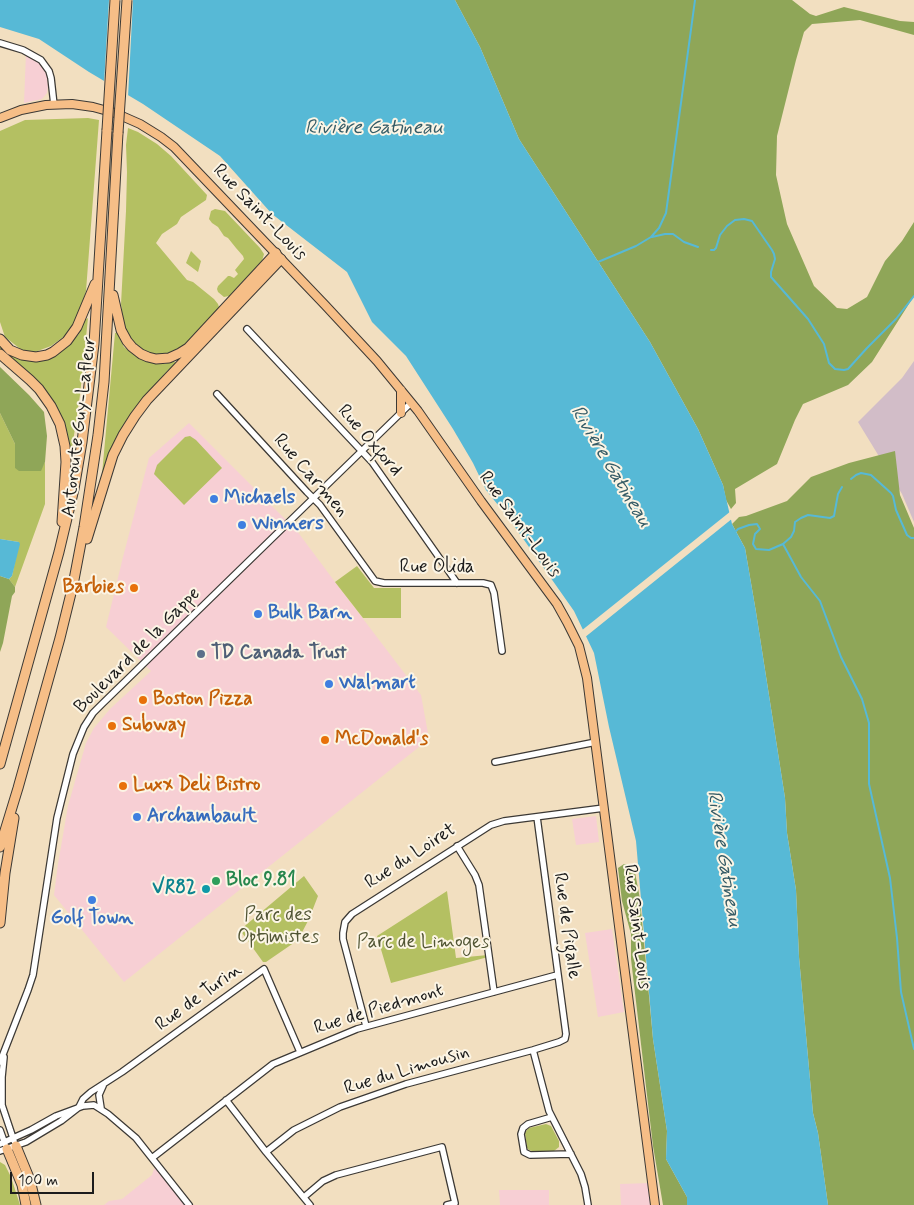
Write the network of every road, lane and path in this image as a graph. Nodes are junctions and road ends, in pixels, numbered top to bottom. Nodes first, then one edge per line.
1 (115, 0) edge
2 (127, 0) edge
3 (0, 43) edge
4 (54, 104) junction
5 (0, 118) edge
6 (279, 256) junction
7 (98, 275) junction
8 (110, 283) junction
9 (247, 329) dead end
10 (0, 339) edge
11 (0, 354) edge
12 (401, 390) junction
13 (217, 394) dead end
14 (411, 403) junction
15 (400, 413) junction
16 (361, 451) junction
17 (313, 498) junction
18 (59, 552) junction
19 (376, 581) joint
20 (457, 583) junction
21 (73, 585) junction
22 (502, 651) dead end
23 (596, 742) junction
24 (495, 762) dead end
25 (0, 764) edge
26 (18, 788) junction
27 (604, 808) junction
28 (536, 817) junction
29 (456, 846) junction
30 (0, 847) edge
31 (0, 923) edge
32 (557, 975) junction
33 (494, 992) junction
34 (366, 1026) junction
35 (565, 1039) joint
36 (533, 1050) junction
37 (300, 1052) junction
38 (4, 1053) junction
39 (0, 1062) edge
40 (103, 1086) junction
41 (226, 1100) junction
42 (78, 1107) junction
43 (100, 1108) junction
44 (552, 1117) junction
45 (0, 1130) edge
46 (7, 1145) edge
47 (266, 1152) junction
48 (571, 1154) junction
49 (152, 1158) junction
50 (304, 1197) junction
51 (26, 1205) edge
52 (36, 1205) edge
53 (190, 1205) edge
54 (310, 1205) edge
55 (447, 1205) edge
56 (588, 1205) edge
57 (654, 1205) edge

1 - 7 highway, Autoroute Guy-Lafleur, bridge
2 - 8 highway, Autoroute Guy-Lafleur, bridge
3 - 4 street
4 - 5 main road, Rue Saint-Louis
4 - 6 main road, Rue Saint-Louis
6 - 8 highway
6 - 12 main road, Rue Saint-Louis
6 - 21 highway
7 - 10 highway
7 - 18 highway, Autoroute Guy-Lafleur
8 - 21 highway, Autoroute Guy-Lafleur
9 - 16 street, Rue Oxford
11 - 18 highway
12 - 14 main road, Rue Saint-Louis
12 - 15 main road
13 - 17 street, Rue Carmen
14 - 15 street, Boulevard de la Gappe
14 - 23 main road, Rue Saint-Louis
15 - 16 street, Boulevard de la Gappe
16 - 17 street, Boulevard de la Gappe
16 - 20 street, Rue Oxford
17 - 19 street, Rue Carmen
17 - 38 street, Boulevard de la Gappe
18 - 25 highway, Autoroute Guy-Lafleur
19 - 20 street, Rue Olida
20 - 22 street, Rue Olida
21 - 26 highway, Autoroute Guy-Lafleur
23 - 24 street
23 - 27 main road, Rue Saint-Louis
26 - 30 highway, Autoroute Guy-Lafleur
26 - 31 highway
27 - 28 street, Rue du Loiret
27 - 57 main road, Rue Saint-Louis
28 - 29 street, Rue du Loiret
28 - 32 street, Rue de Pigalle
29 - 33 street
29 - 34 street, Rue du Loiret
32 - 33 street, Rue de Piedmont
32 - 35 street, Rue de Pigalle
33 - 34 street, Rue de Piedmont
34 - 37 street, Rue de Piedmont
35 - 36 street, Rue du Limousin
36 - 44 street
36 - 47 street, Rue du Limousin
37 - 40 street, Rue de Turin
37 - 41 street, Rue de Piedmont
38 - 39 street, Boulevard de la Gappe
38 - 46 street, Boulevard de la Gappe
40 - 42 street, Rue de Turin
40 - 43 street
41 - 47 street
41 - 49 street, Rue de Piedmont
42 - 43 street
42 - 46 street, Rue de Turin
43 - 49 street
44 - 48 street
44 - 48 street
45 - 46 street
46 - 51 highway
46 - 52 highway
47 - 50 street
48 - 56 street
49 - 53 street
50 - 54 street
50 - 55 street

